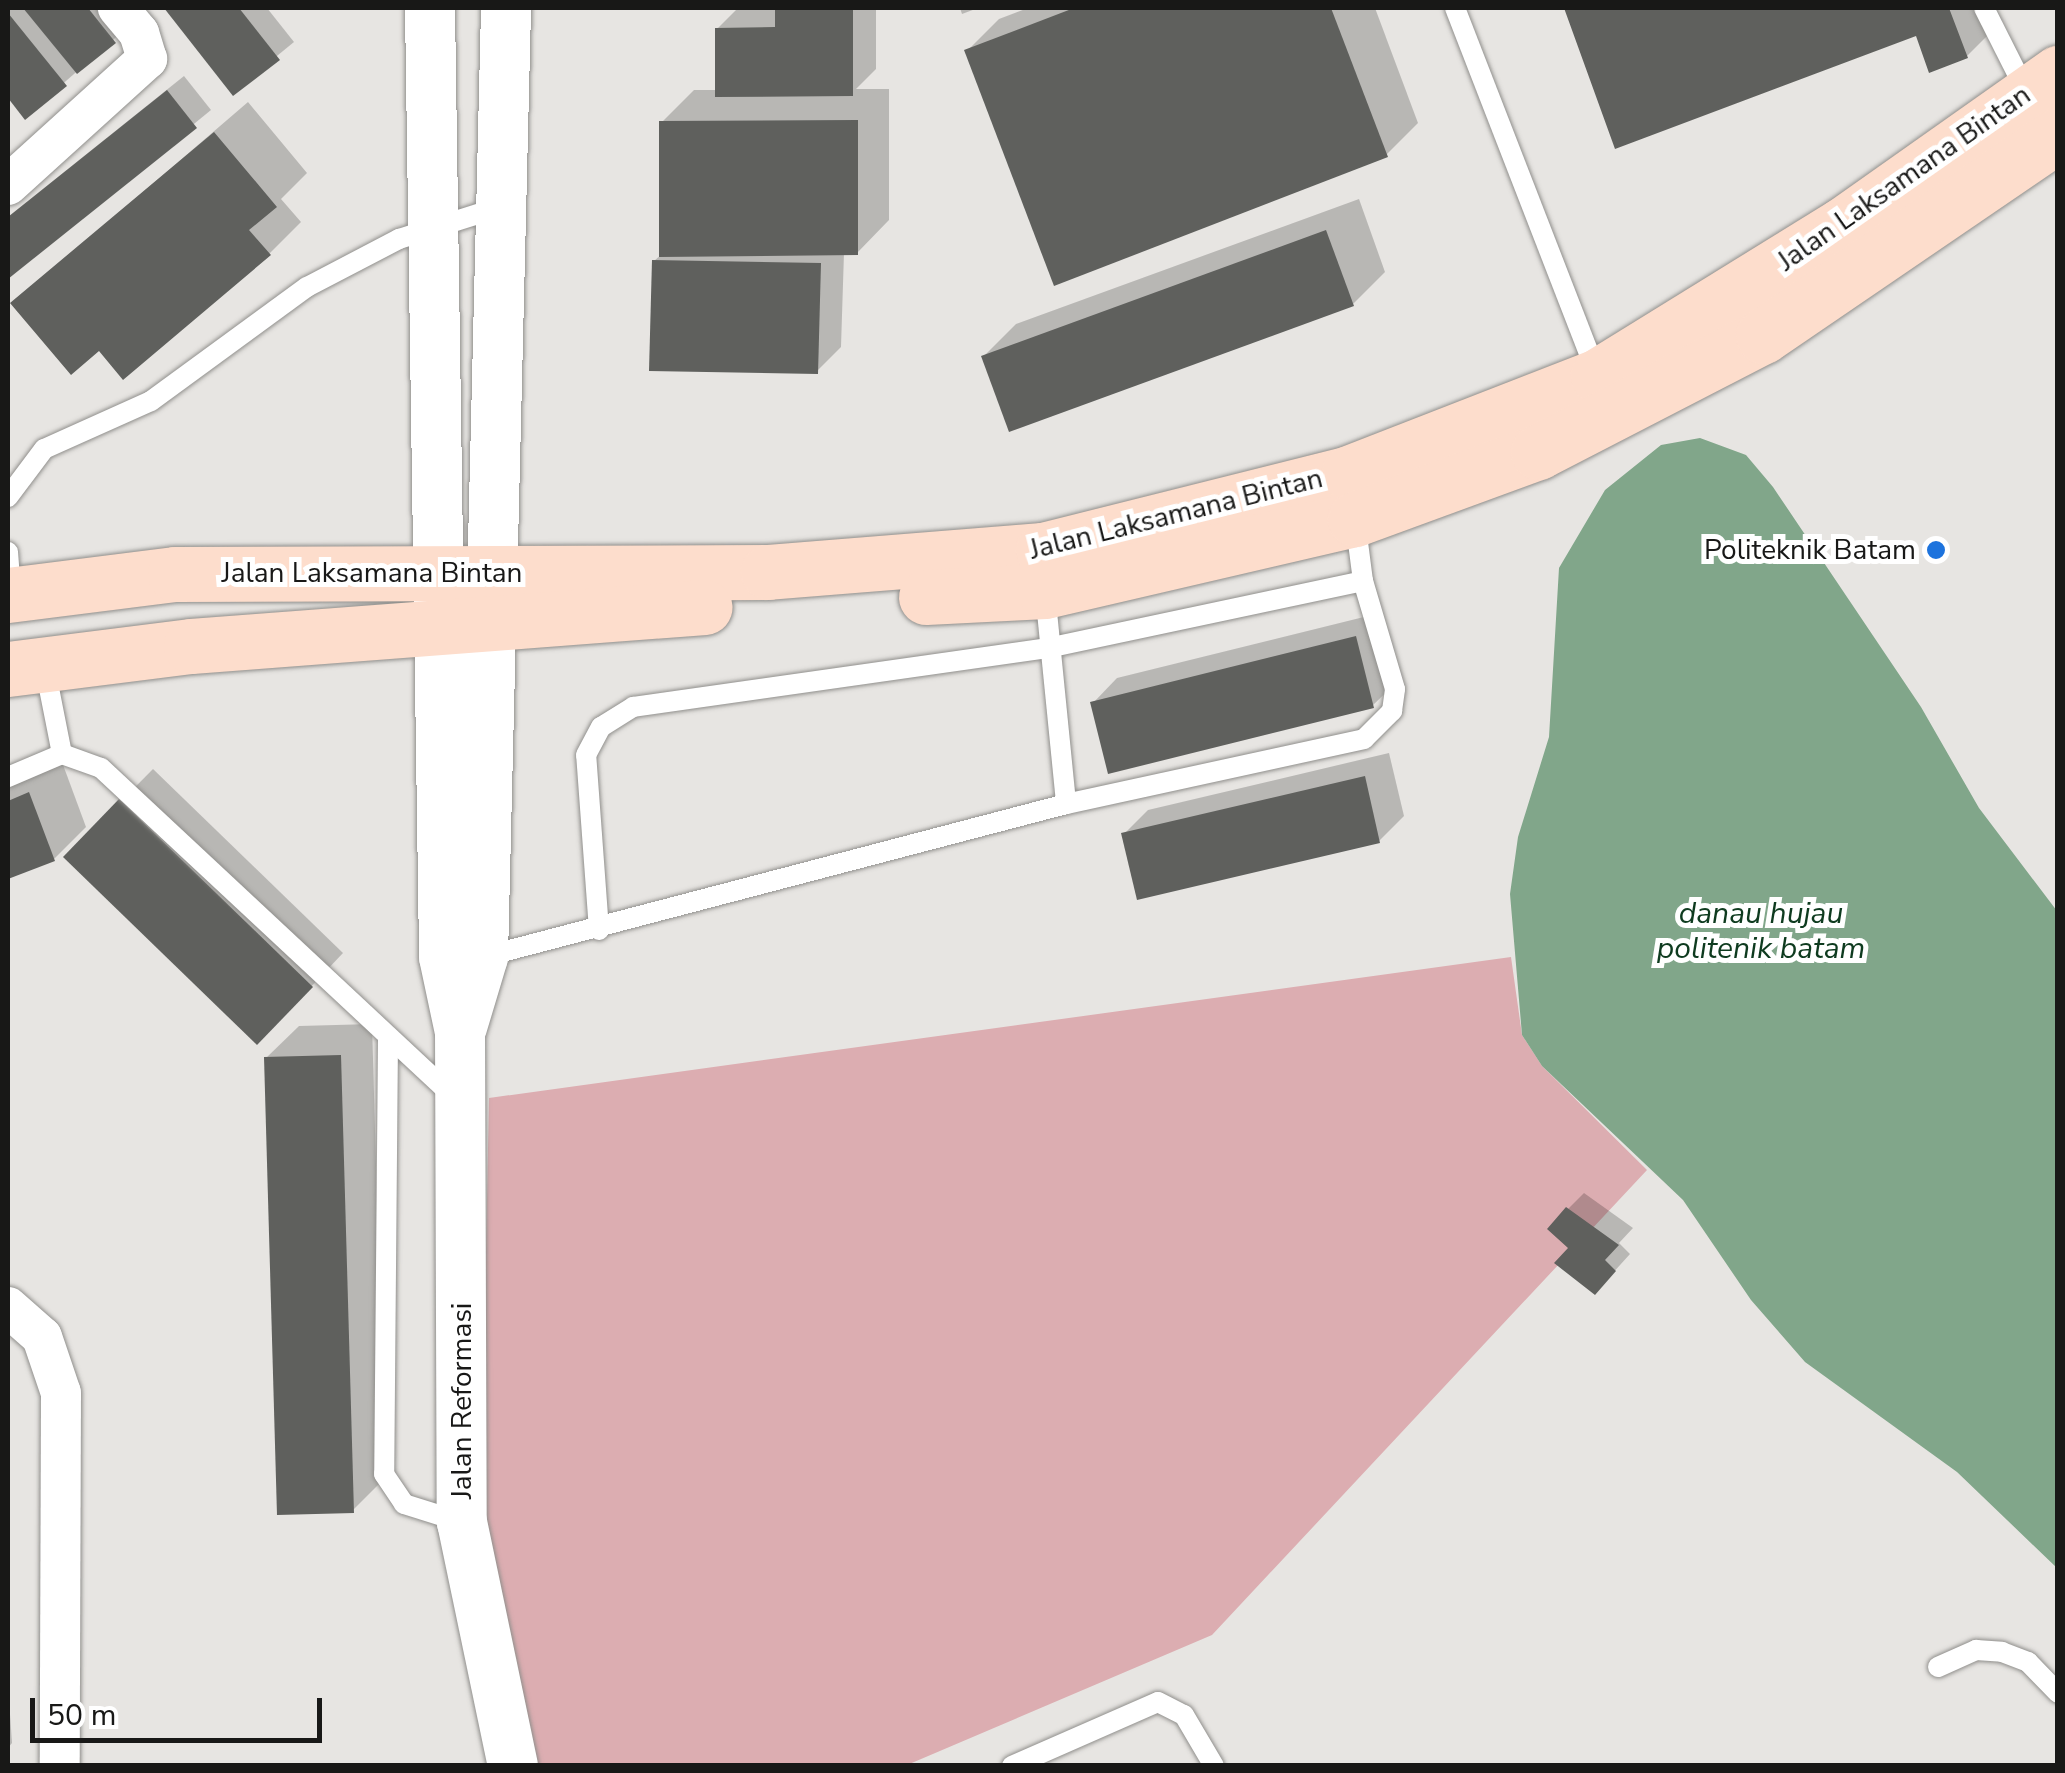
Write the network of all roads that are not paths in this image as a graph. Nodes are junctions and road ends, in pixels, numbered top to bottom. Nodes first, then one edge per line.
1 (118, 8) edge
2 (430, 8) edge
3 (506, 8) edge
4 (1455, 8) edge
5 (1984, 8) edge
6 (2047, 100) edge
7 (10, 178) edge
8 (497, 208) junction
9 (435, 228) junction
10 (1598, 376) junction
11 (1352, 496) junction
12 (8, 497) edge
13 (1044, 571) junction
14 (9, 580) edge
15 (1363, 581) junction
16 (466, 596) junction
17 (1048, 648) junction
18 (26, 666) edge
19 (62, 754) junction
20 (8, 777) edge
21 (1066, 804) junction
22 (600, 930) junction
23 (483, 957) junction
24 (460, 1032) junction
25 (388, 1038) junction
26 (460, 1103) junction
27 (8, 1307) edge
28 (462, 1522) junction
29 (1938, 1667) dead end
30 (2058, 1693) edge
31 (60, 1766) edge
32 (513, 1766) edge
33 (1012, 1766) edge
34 (1214, 1766) edge

1 - 7 street
2 - 9 street
3 - 8 street
4 - 10 lane
5 - 6 lane
6 - 10 main road, Jalan Laksamana Bintan
6 - 11 main road, Jalan Laksamana Bintan
8 - 9 lane
8 - 16 street
9 - 12 lane
9 - 16 street
10 - 11 main road, Jalan Laksamana Bintan
11 - 13 main road, Jalan Laksamana Bintan
11 - 15 lane
13 - 16 main road, Jalan Laksamana Bintan
13 - 17 lane
14 - 16 main road, Jalan Laksamana Bintan
15 - 17 lane
15 - 21 lane
16 - 18 main road, Jalan Laksamana Bintan
16 - 23 street, Jalan Reformasi
16 - 24 street, Jalan Reformasi
17 - 21 lane
17 - 22 lane
18 - 19 lane
19 - 20 lane
19 - 25 lane
21 - 22 lane
22 - 23 lane
23 - 24 street, Jalan Reformasi
24 - 26 street, Jalan Reformasi
25 - 26 lane
25 - 28 lane
26 - 28 street, Jalan Reformasi
27 - 31 street
28 - 32 street, Jalan Reformasi
29 - 30 lane
33 - 34 lane

